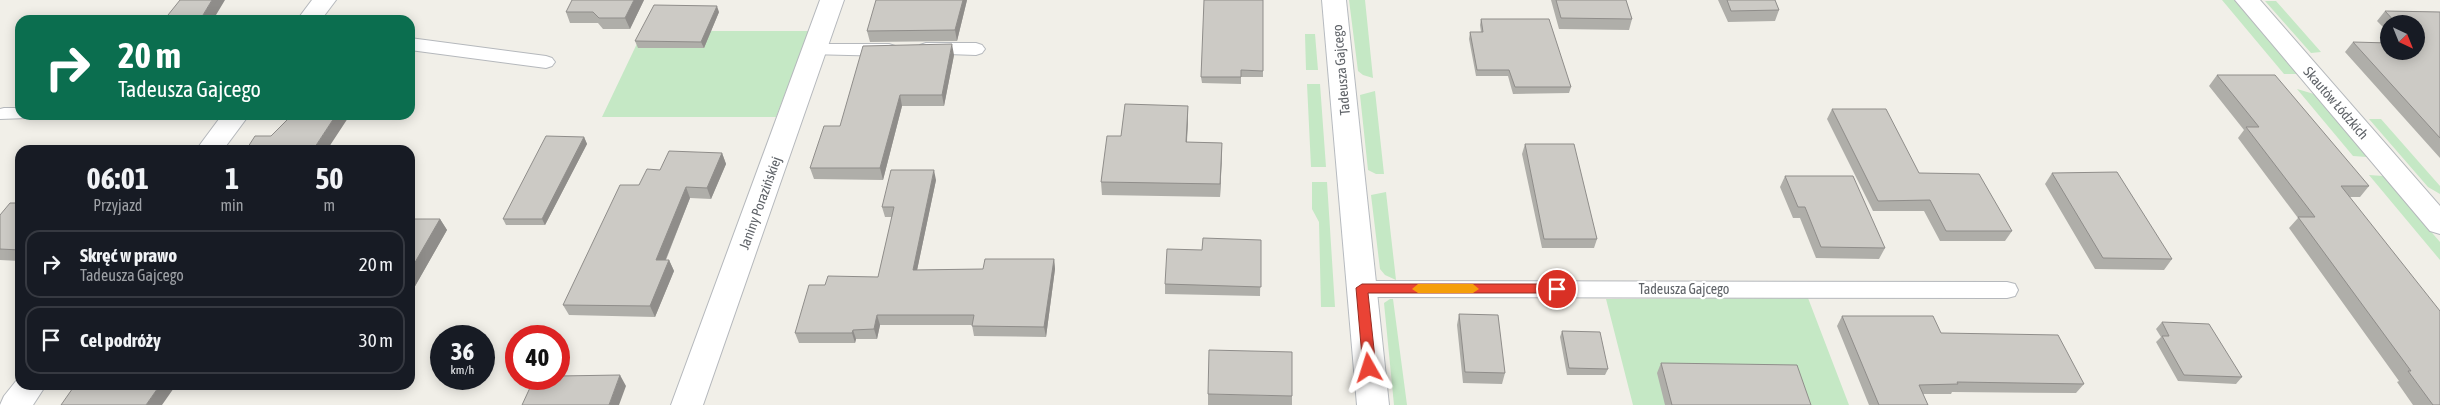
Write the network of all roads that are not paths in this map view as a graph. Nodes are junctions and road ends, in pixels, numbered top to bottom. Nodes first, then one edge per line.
1 (324, 0) edge
2 (832, 0) edge
3 (1334, 0) edge
4 (2247, 0) edge
5 (313, 15) edge
6 (415, 45) edge
7 (976, 49) dead end
8 (814, 50) junction
9 (546, 62) dead end
10 (232, 120) edge
11 (213, 145) edge
12 (2435, 212) edge
13 (1362, 288) junction
14 (2007, 290) dead end
15 (26, 390) edge
16 (14, 405) edge
17 (688, 405) edge
18 (1373, 405) edge

1 - 5 street
2 - 8 street, Janiny Porazińskiej
3 - 13 street, Tadeusza Gajcego
4 - 12 street, Skautów Łódzkich
6 - 9 lane
7 - 8 lane
8 - 17 street, Janiny Porazińskiej
10 - 11 street
13 - 14 lane, Tadeusza Gajcego
13 - 18 street, Tadeusza Gajcego
15 - 16 street

